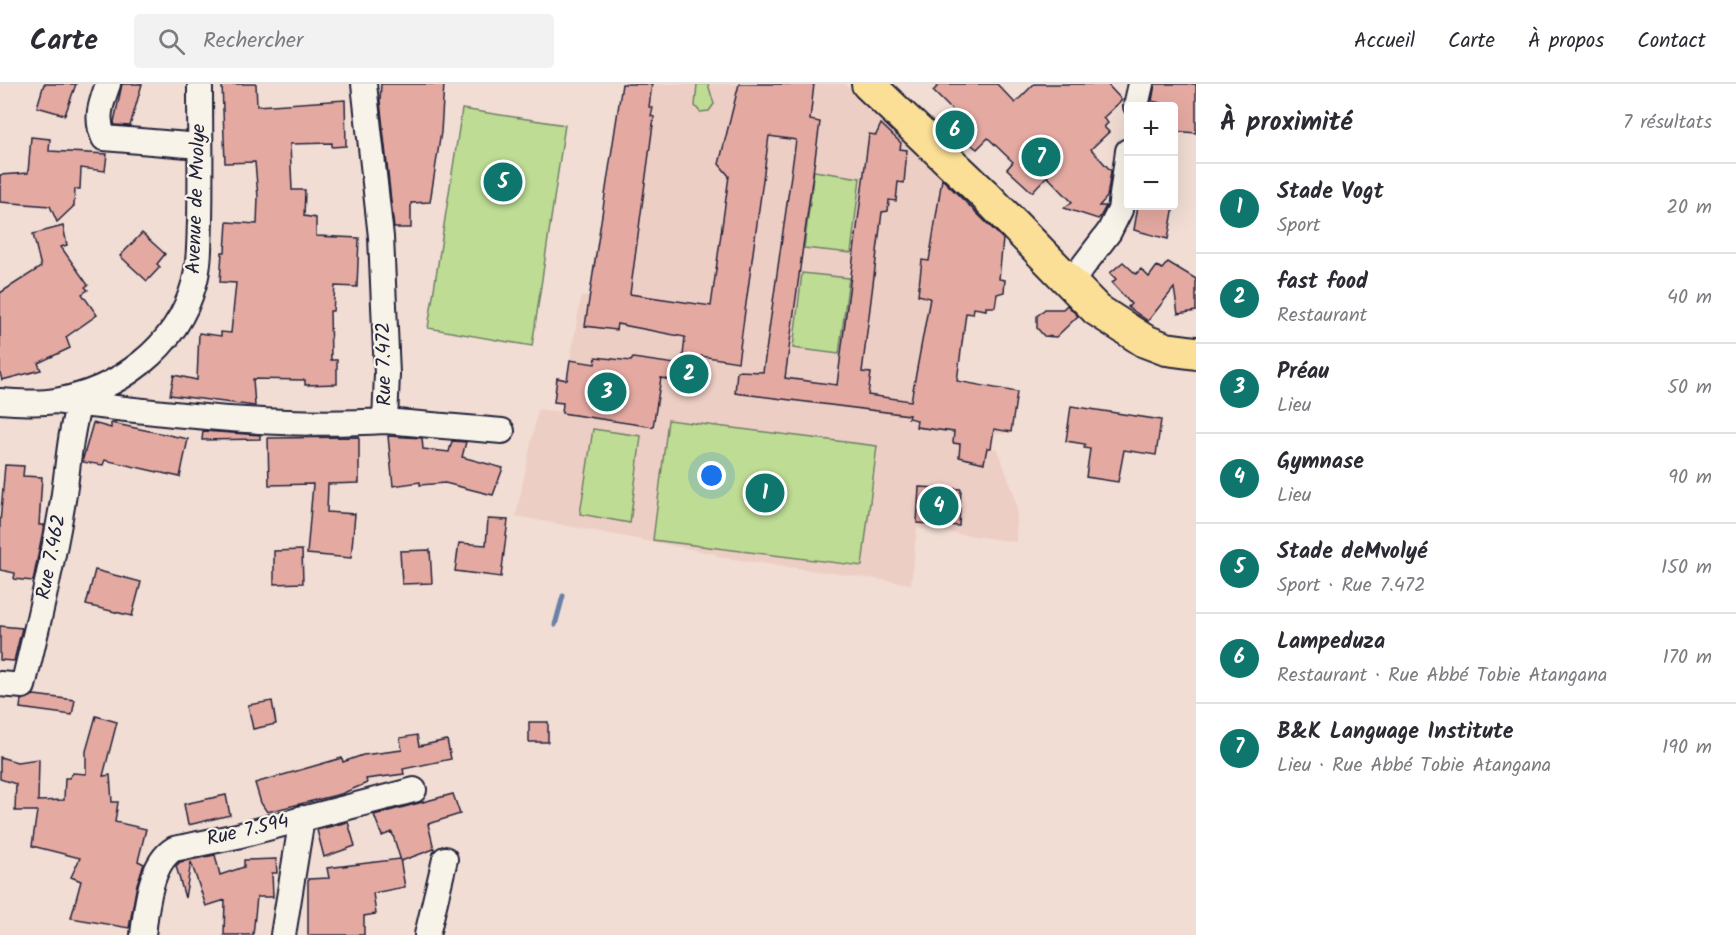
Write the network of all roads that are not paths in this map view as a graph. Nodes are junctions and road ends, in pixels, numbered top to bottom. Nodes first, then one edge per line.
1 (108, 84) edge
2 (200, 84) edge
3 (364, 84) edge
4 (868, 84) edge
5 (1141, 84) edge
6 (1137, 102) edge
7 (200, 146) junction
8 (1127, 156) edge
9 (1071, 282) junction
10 (1196, 353) edge
11 (0, 401) edge
12 (54, 401) junction
13 (79, 404) junction
14 (385, 421) junction
15 (502, 431) dead end
16 (0, 684) edge
17 (414, 790) dead end
18 (302, 819) junction
19 (445, 859) dead end
20 (143, 935) edge
21 (283, 935) edge
22 (427, 935) edge

1 - 7 street
2 - 7 street, Avenue de Mvolye
3 - 14 street, Rue 7.472
4 - 9 main road
5 - 6 street
7 - 12 street, Avenue de Mvolye
8 - 9 street
9 - 10 main road
11 - 12 street, Avenue de Mvolye
12 - 13 street, Rue 7.472
13 - 14 street, Rue 7.472
13 - 16 street, Rue 7.462
14 - 15 street
17 - 18 street, Rue 7.594
18 - 20 street, Rue 7.594
18 - 21 street
19 - 22 street

